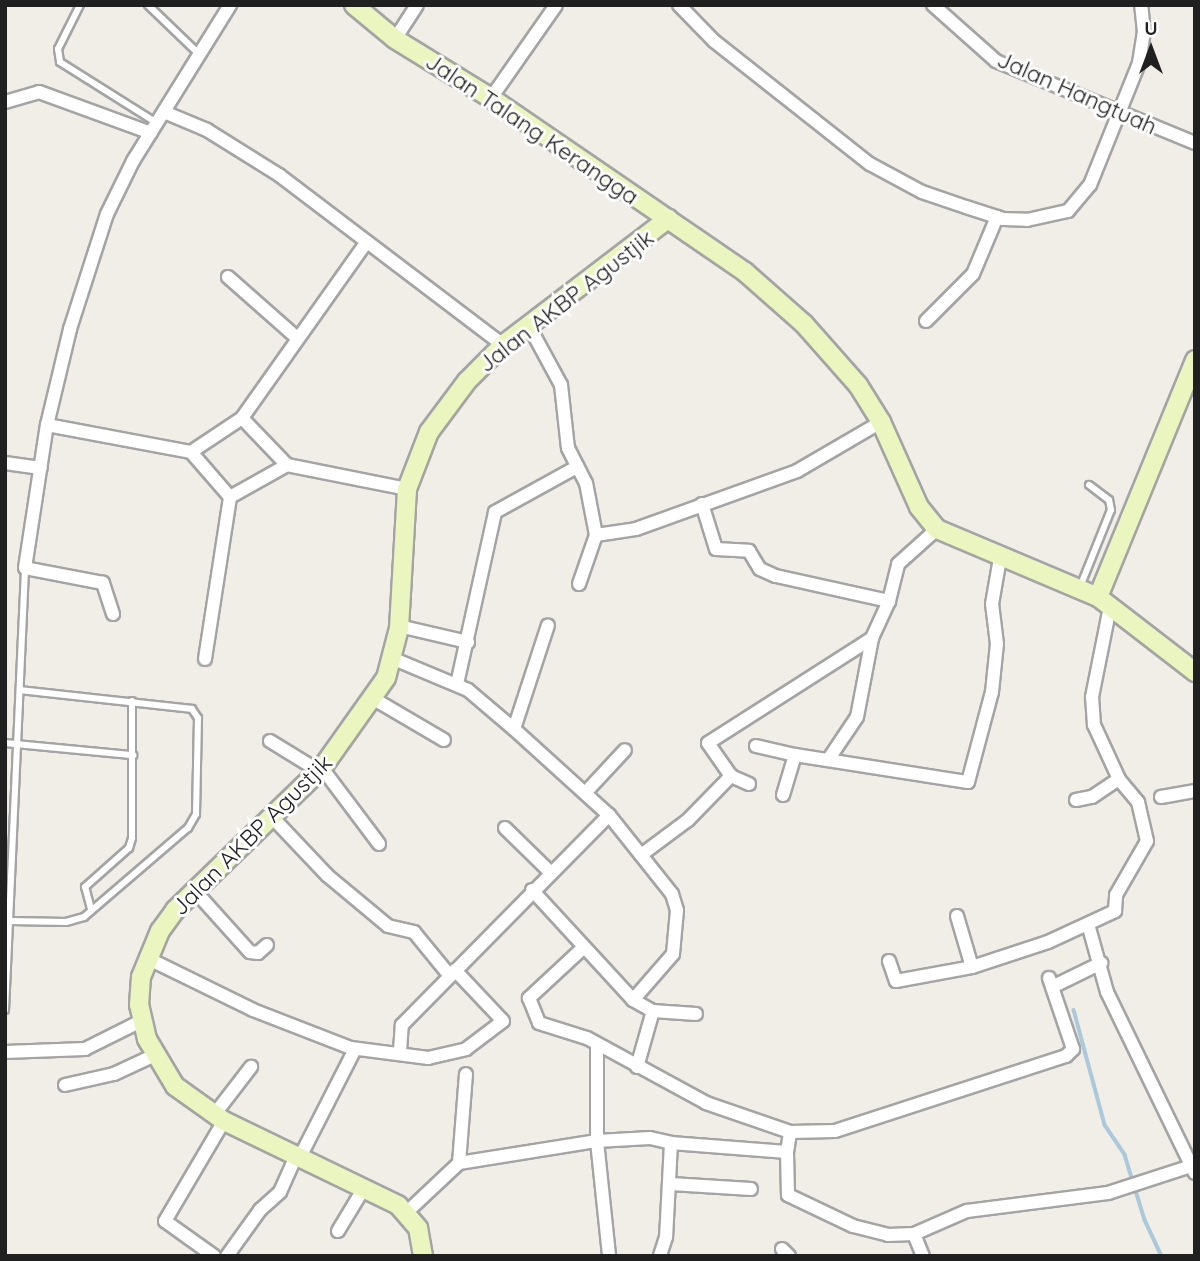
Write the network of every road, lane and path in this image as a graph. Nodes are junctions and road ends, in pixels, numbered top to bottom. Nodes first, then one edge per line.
1 (80, 5) edge
2 (148, 5) edge
3 (230, 5) edge
4 (354, 5) edge
5 (417, 5) edge
6 (556, 5) edge
7 (679, 5) edge
8 (933, 5) edge
9 (1142, 5) edge
10 (395, 39) junction
11 (199, 54) junction
12 (491, 98) junction
13 (5, 102) edge
14 (1118, 113) junction
15 (157, 123) junction
16 (1195, 144) edge
17 (997, 217) junction
18 (668, 219) junction
19 (366, 243) junction
20 (228, 277) dead end
21 (926, 321) dead end
22 (529, 326) junction
23 (296, 337) junction
24 (503, 345) junction
25 (1195, 360) edge
26 (242, 418) junction
27 (881, 422) junction
28 (47, 425) junction
29 (191, 452) junction
30 (5, 463) edge
31 (287, 465) junction
32 (578, 467) junction
33 (41, 468) junction
34 (1089, 485) dead end
35 (407, 489) junction
36 (230, 497) junction
37 (702, 504) junction
38 (1111, 510) junction
39 (1130, 519) junction
40 (937, 528) junction
41 (596, 535) junction
42 (1000, 558) junction
43 (25, 568) junction
44 (579, 584) dead end
45 (1079, 588) junction
46 (889, 601) junction
47 (1104, 602) junction
48 (113, 614) dead end
49 (548, 625) dead end
50 (399, 626) junction
51 (872, 638) junction
52 (468, 642) junction
53 (205, 659) dead end
54 (394, 659) junction
55 (1195, 672) edge
56 (457, 684) junction
57 (20, 690) junction
58 (374, 699) junction
59 (132, 701) junction
60 (514, 729) junction
61 (444, 740) dead end
62 (270, 741) dead end
63 (5, 744) edge
64 (19, 744) junction
65 (756, 746) dead end
66 (625, 750) dead end
67 (133, 755) junction
68 (795, 755) junction
69 (830, 757) junction
70 (321, 769) junction
71 (731, 776) junction
72 (1119, 779) junction
73 (749, 784) dead end
74 (1195, 791) edge
75 (586, 792) junction
76 (783, 795) dead end
77 (1161, 797) dead end
78 (1076, 800) dead end
79 (608, 815) junction
80 (272, 817) junction
81 (505, 828) dead end
82 (379, 844) dead end
83 (641, 855) junction
84 (550, 873) junction
85 (532, 890) junction
86 (195, 891) junction
87 (91, 909) junction
88 (957, 916) dead end
89 (10, 921) junction
90 (1088, 924) junction
91 (267, 945) dead end
92 (583, 948) junction
93 (147, 958) junction
94 (889, 961) dead end
95 (1101, 963) junction
96 (972, 967) junction
97 (453, 973) junction
98 (634, 1000) junction
99 (5, 1010) edge
100 (653, 1011) junction
101 (696, 1014) dead end
102 (141, 1021) junction
103 (597, 1044) junction
104 (355, 1049) junction
105 (400, 1051) junction
106 (5, 1052) edge
107 (155, 1055) junction
108 (251, 1067) dead end
109 (637, 1067) junction
110 (466, 1074) dead end
111 (65, 1085) dead end
112 (219, 1118) junction
113 (790, 1132) junction
114 (597, 1140) junction
115 (671, 1143) junction
116 (787, 1152) junction
117 (298, 1156) junction
118 (459, 1163) junction
119 (1193, 1170) edge
120 (671, 1184) junction
121 (364, 1188) junction
122 (751, 1189) dead end
123 (407, 1212) junction
124 (338, 1231) dead end
125 (914, 1234) junction
126 (214, 1256) edge
127 (227, 1256) edge
128 (423, 1256) edge
129 (609, 1256) edge
130 (660, 1256) edge
131 (923, 1256) edge

1 - 15 lane
2 - 11 lane
3 - 11 street
4 - 10 street, Jalan Talang Kerangga
5 - 10 street
6 - 12 street
7 - 17 street
8 - 14 street, Jalan Hangtuah
9 - 14 street
10 - 12 street, Jalan Talang Kerangga
11 - 15 street
12 - 18 street, Jalan Talang Kerangga
13 - 15 street
14 - 16 street, Jalan Hangtuah
14 - 17 street
15 - 19 street
15 - 28 street
17 - 21 street
18 - 22 street, Jalan AKBP Agustjik
18 - 27 street, Jalan Talang Kerangga
19 - 23 street
19 - 24 street
20 - 23 street
22 - 24 street, Jalan AKBP Agustjik
22 - 32 street
23 - 26 street
24 - 35 street, Jalan AKBP Agustjik
25 - 39 street
26 - 29 street
26 - 31 street
27 - 37 street
27 - 40 street, Jalan Talang Kerangga
28 - 29 street
28 - 33 street
29 - 36 street
30 - 33 street
31 - 35 street
31 - 36 street
32 - 41 street
32 - 52 street
33 - 43 street
34 - 38 lane
35 - 50 street, Jalan AKBP Agustjik
36 - 53 street
37 - 41 street
37 - 46 street
38 - 39 lane
38 - 45 lane
39 - 47 street
40 - 42 street, Jalan Talang Kerangga
40 - 46 street
41 - 44 street
42 - 45 street, Jalan Talang Kerangga
42 - 69 street
43 - 48 street
43 - 57 lane
45 - 47 street, Jalan Talang Kerangga
46 - 51 street
47 - 55 street, Jalan Talang Kerangga
47 - 72 street
49 - 60 street
50 - 52 street
50 - 54 street, Jalan AKBP Agustjik
51 - 69 street
51 - 71 street
52 - 56 street
54 - 56 street
54 - 58 street, Jalan AKBP Agustjik
56 - 60 street
57 - 59 lane
57 - 64 lane
58 - 61 street
58 - 70 street, Jalan AKBP Agustjik
59 - 67 lane
59 - 87 lane
60 - 75 street
62 - 70 street
63 - 64 lane
64 - 67 lane
64 - 89 lane
65 - 68 street
66 - 75 street
67 - 87 lane
68 - 69 street
68 - 76 street
70 - 80 street, Jalan AKBP Agustjik
70 - 82 street
71 - 73 street
71 - 83 street
72 - 78 street
72 - 90 street
74 - 77 street
75 - 79 street
79 - 83 street
79 - 84 street
80 - 86 street, Jalan AKBP Agustjik
80 - 97 street
81 - 84 street
83 - 98 street
84 - 85 street
85 - 92 street
85 - 97 street
86 - 91 street
86 - 93 street, Jalan AKBP Agustjik
87 - 89 lane
88 - 96 street
89 - 99 lane
90 - 95 street
90 - 96 street
92 - 98 street
92 - 103 street
93 - 102 street, Jalan AKBP Agustjik
93 - 104 street
94 - 96 street
95 - 113 street
95 - 119 street
97 - 105 street
97 - 105 street
98 - 100 street
100 - 101 street
100 - 109 street
102 - 106 street
102 - 107 street, Jalan AKBP Agustjik
103 - 109 street
103 - 114 street
104 - 105 street
104 - 117 street
107 - 111 street
107 - 112 street, Jalan AKBP Agustjik
108 - 112 street
109 - 113 street
110 - 118 street
112 - 117 street, Jalan AKBP Agustjik
112 - 126 street
113 - 116 street
114 - 115 street
114 - 118 street
114 - 129 street
115 - 116 street
115 - 120 street
116 - 125 street
117 - 121 street, Jalan AKBP Agustjik
117 - 127 street
118 - 123 street
119 - 125 street
120 - 122 street
120 - 130 street
121 - 123 street, Jalan AKBP Agustjik
121 - 124 street
123 - 128 street
125 - 131 street

